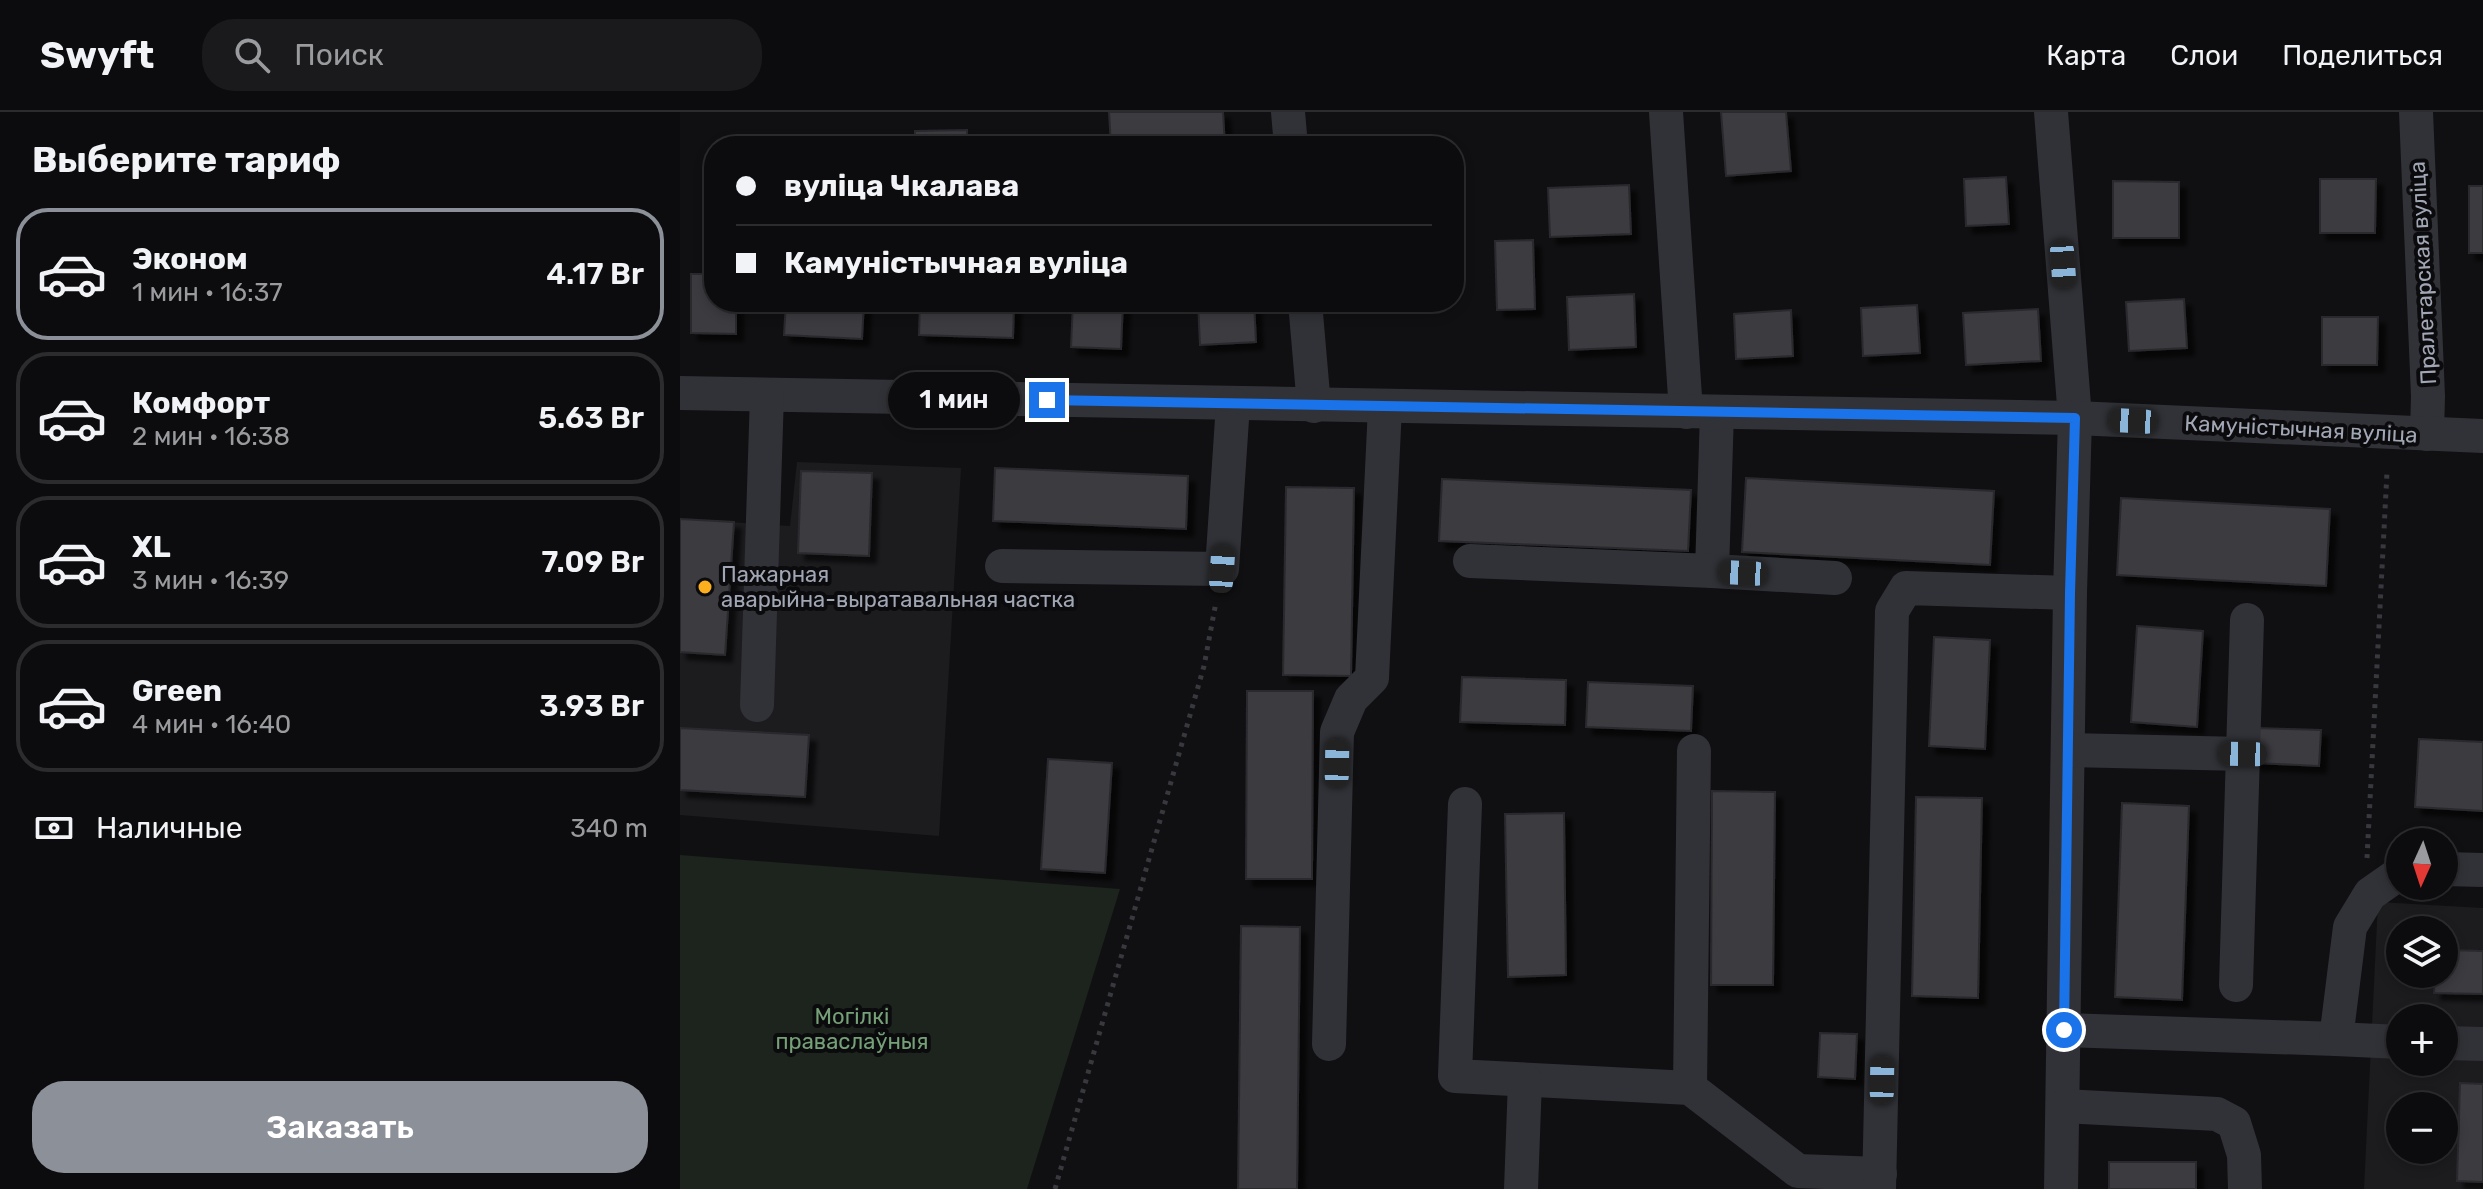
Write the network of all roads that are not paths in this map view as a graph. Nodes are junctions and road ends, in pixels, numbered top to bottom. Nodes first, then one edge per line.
1 (1288, 112) edge
2 (1666, 112) edge
3 (2051, 112) edge
4 (2416, 112) edge
5 (1290, 136) edge
6 (1306, 312) edge
7 (680, 393) edge
8 (767, 395) junction
9 (1233, 404) junction
10 (1314, 406) junction
11 (1385, 407) junction
12 (1701, 412) junction
13 (2075, 418) junction
14 (2427, 434) junction
15 (2483, 436) edge
16 (1470, 561) dead end
17 (1002, 566) dead end
18 (1712, 571) junction
19 (1835, 578) dead end
20 (2070, 593) junction
21 (2247, 620) dead end
22 (757, 705) dead end
23 (2069, 750) junction
24 (1694, 751) dead end
25 (2243, 754) junction
26 (1465, 804) dead end
27 (2458, 869) edge
28 (2483, 870) edge
29 (2386, 883) edge
30 (2236, 985) dead end
31 (2064, 1030) junction
32 (2336, 1039) junction
33 (2386, 1041) edge
34 (2458, 1043) edge
35 (1329, 1044) dead end
36 (2483, 1044) edge
37 (1525, 1080) junction
38 (1690, 1088) junction
39 (2063, 1106) junction
40 (1797, 1180) edge
41 (1879, 1182) edge
42 (1521, 1189) edge
43 (2061, 1189) edge
44 (2245, 1189) edge

1 - 5 street
2 - 12 street
3 - 13 street
4 - 14 street, Пралетарская вуліца
6 - 10 street
7 - 8 street, Камуністычная вуліца
8 - 9 street, Камуністычная вуліца
8 - 22 street
9 - 10 street, Камуністычная вуліца
9 - 17 street
10 - 11 street, Камуністычная вуліца
11 - 12 street, Камуністычная вуліца
11 - 35 street
12 - 13 street, Камуністычная вуліца
12 - 18 street
13 - 14 street, Камуністычная вуліца
13 - 20 street
14 - 15 street, Камуністычная вуліца
16 - 18 street
18 - 19 street
20 - 23 street
20 - 41 street
21 - 25 street
23 - 25 street
23 - 31 street
24 - 38 street
25 - 30 street
26 - 37 street
27 - 28 street
29 - 32 street
31 - 32 street
31 - 39 street
32 - 33 street
34 - 36 street
37 - 38 street
37 - 42 street
38 - 40 street
39 - 43 street
39 - 44 street
40 - 41 street

